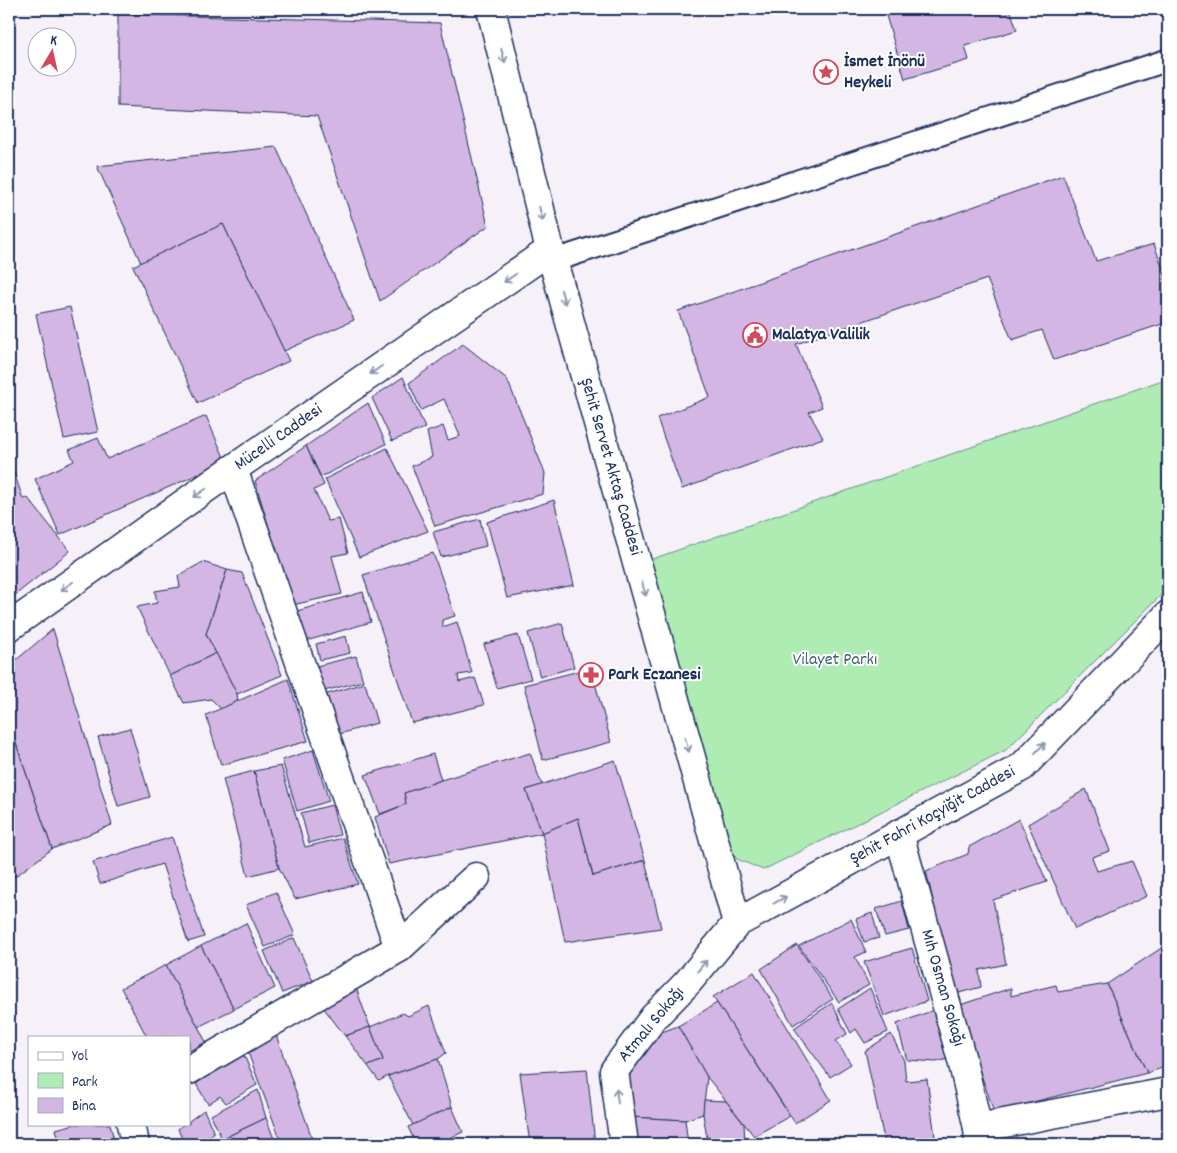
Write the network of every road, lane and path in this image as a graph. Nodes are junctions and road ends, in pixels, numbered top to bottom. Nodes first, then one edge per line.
1 (491, 9) edge
2 (1168, 60) edge
3 (552, 256) junction
4 (233, 469) junction
5 (1168, 615) edge
6 (9, 627) edge
7 (899, 834) junction
8 (476, 877) dead end
9 (737, 923) junction
10 (399, 948) junction
11 (190, 1069) edge
12 (1168, 1092) edge
13 (131, 1126) edge
14 (979, 1136) edge
15 (135, 1144) edge
16 (624, 1144) edge

1 -> 3 main road, Şehit Servet Aktaş Caddesi
2 - 3 lane
3 -> 4 main road, Mücelli Caddesi
3 -> 9 main road, Şehit Servet Aktaş Caddesi
4 -> 6 main road, Mücelli Caddesi
4 - 10 main road
7 -> 5 main road, Şehit Fahri Koçyiğit Caddesi
9 -> 7 main road, Şehit Fahri Koçyiğit Caddesi
7 - 14 main road, Mıh Osman Sokağı
8 - 10 main road
16 -> 9 main road, Atmalı Sokağı
10 - 11 main road
12 - 14 main road
13 - 15 main road

